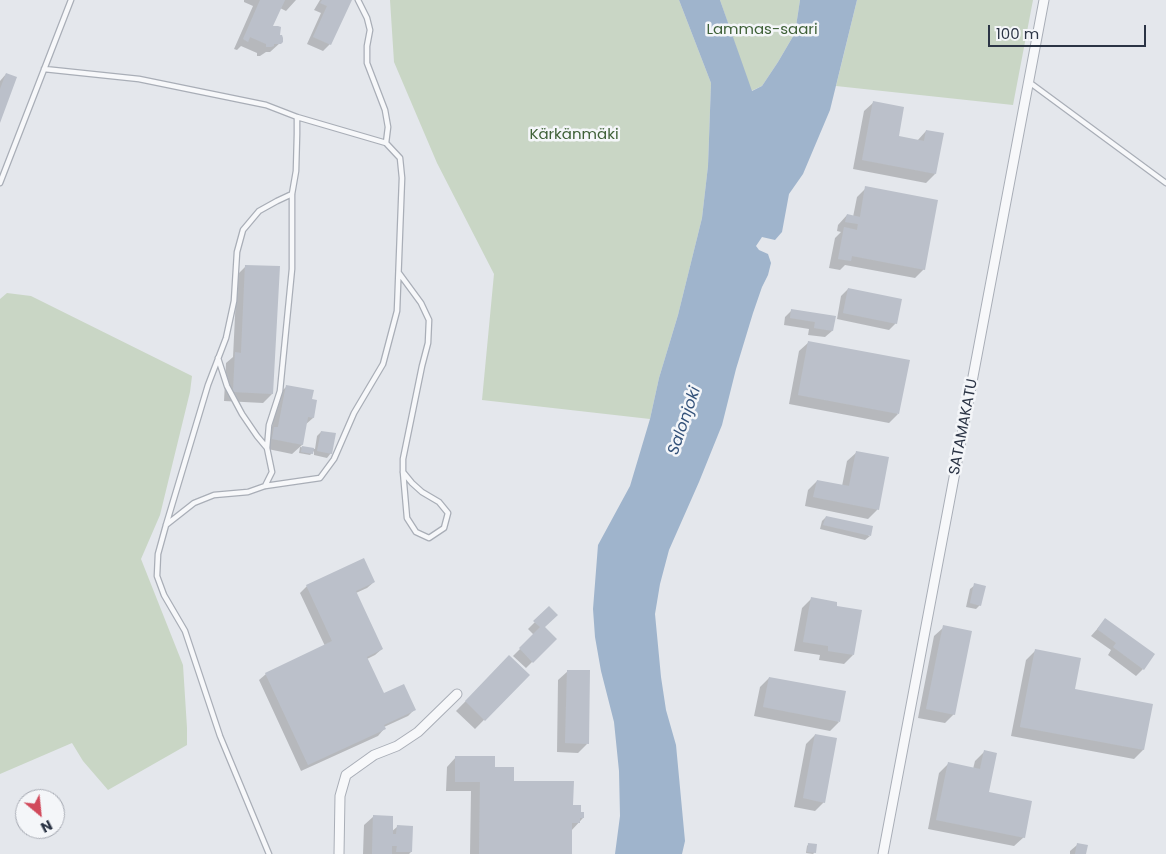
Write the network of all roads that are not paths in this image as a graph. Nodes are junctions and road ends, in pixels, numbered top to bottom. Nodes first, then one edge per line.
1 (71, 0) edge
2 (358, 0) edge
3 (1044, 0) edge
4 (44, 69) junction
5 (1029, 82) junction
6 (296, 117) junction
7 (386, 144) junction
8 (0, 183) edge
9 (1166, 183) edge
10 (292, 194) junction
11 (399, 273) junction
12 (218, 358) junction
13 (267, 448) junction
14 (403, 472) junction
15 (266, 486) junction
16 (166, 525) junction
17 (457, 694) dead end
18 (269, 854) edge
19 (339, 854) edge
20 (883, 854) edge

1 - 4 lane
2 - 7 lane
3 - 5 street, SATAMAKATU
4 - 6 lane
4 - 8 lane
5 - 9 lane
5 - 20 street, SATAMAKATU
6 - 7 lane
6 - 10 lane
7 - 11 lane
10 - 12 lane
10 - 13 lane
11 - 14 lane
11 - 15 lane
12 - 13 lane
12 - 16 lane
13 - 15 lane
14 - 14 lane
15 - 16 lane
16 - 18 lane
17 - 19 street

